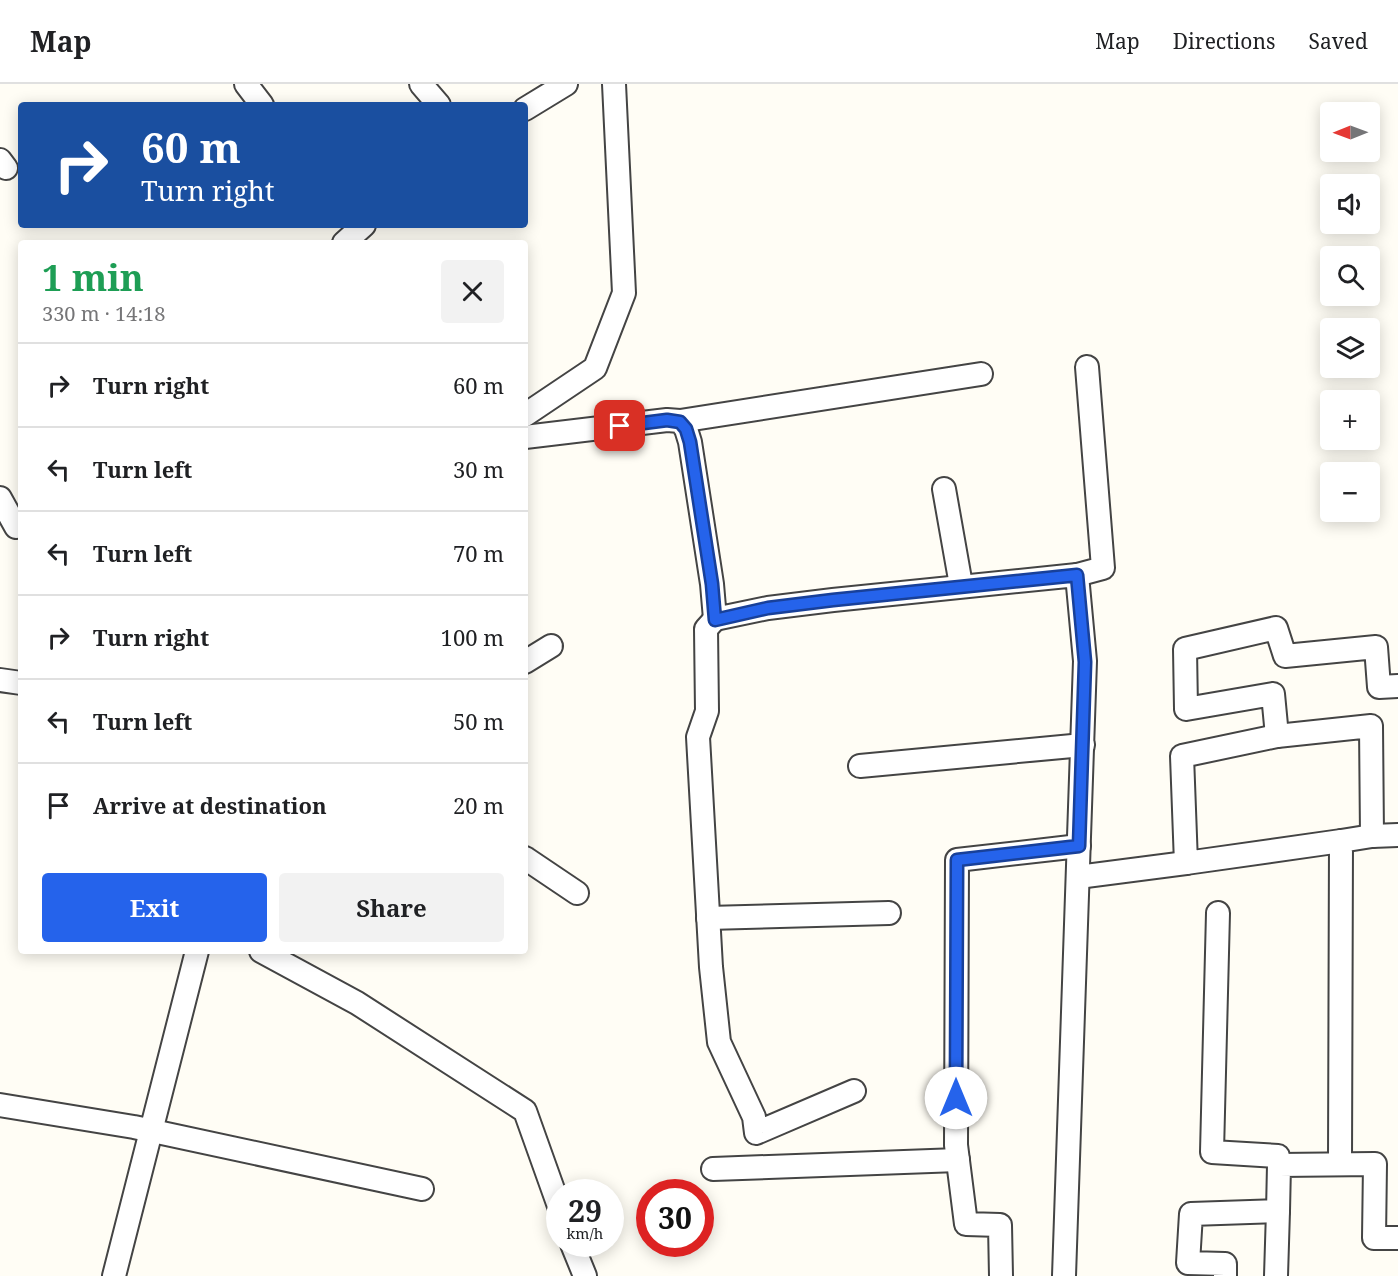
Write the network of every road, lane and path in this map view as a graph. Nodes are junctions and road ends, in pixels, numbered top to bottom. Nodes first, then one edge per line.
1 (246, 84) edge
2 (420, 84) edge
3 (566, 84) edge
4 (614, 84) edge
5 (260, 102) edge
6 (436, 102) edge
7 (528, 107) edge
8 (0, 160) edge
9 (0, 169) edge
10 (1087, 367) dead end
11 (981, 374) dead end
12 (528, 413) edge
13 (680, 422) junction
14 (528, 437) edge
15 (944, 489) dead end
16 (0, 498) edge
17 (12, 530) edge
18 (1077, 575) junction
19 (961, 585) junction
20 (715, 620) junction
21 (551, 646) dead end
22 (528, 660) edge
23 (0, 680) edge
24 (18, 683) edge
25 (1398, 686) edge
26 (1277, 735) junction
27 (1083, 745) junction
28 (860, 766) dead end
29 (1372, 836) junction
30 (1398, 836) edge
31 (1341, 841) junction
32 (1079, 846) junction
33 (528, 860) edge
34 (1186, 863) junction
35 (1078, 877) junction
36 (577, 893) dead end
37 (890, 913) dead end
38 (1218, 913) dead end
39 (708, 918) junction
40 (196, 954) edge
41 (267, 954) edge
42 (854, 1091) dead end
43 (0, 1105) edge
44 (150, 1131) junction
45 (958, 1160) junction
46 (1340, 1164) junction
47 (1279, 1165) junction
48 (713, 1169) dead end
49 (549, 1179) edge
50 (422, 1189) dead end
51 (1278, 1211) junction
52 (1398, 1238) edge
53 (576, 1257) edge
54 (581, 1273) edge
55 (114, 1276) edge
56 (1000, 1276) edge
57 (1064, 1276) edge
58 (1225, 1276) edge
59 (1276, 1276) edge

1 - 5 street
2 - 6 street
3 - 7 street
4 - 12 street
8 - 9 street
10 - 18 street
11 - 13 street
13 - 14 street
13 - 20 street
15 - 19 street
16 - 17 street
18 - 19 street
18 - 27 street
19 - 20 street
20 - 39 street
21 - 22 street
23 - 24 street
25 - 26 street
26 - 29 street
26 - 34 street
27 - 28 street
27 - 32 street
29 - 30 street
29 - 31 street
31 - 34 street
31 - 46 street
32 - 35 street
32 - 45 street
33 - 36 street
34 - 35 street
35 - 57 street
37 - 39 street
38 - 47 street
39 - 42 street
40 - 44 street
41 - 49 street
43 - 44 street
44 - 50 street
44 - 55 street
45 - 48 street
45 - 56 street
46 - 47 street
46 - 52 street
47 - 51 street
51 - 58 street
51 - 59 street
53 - 54 street

